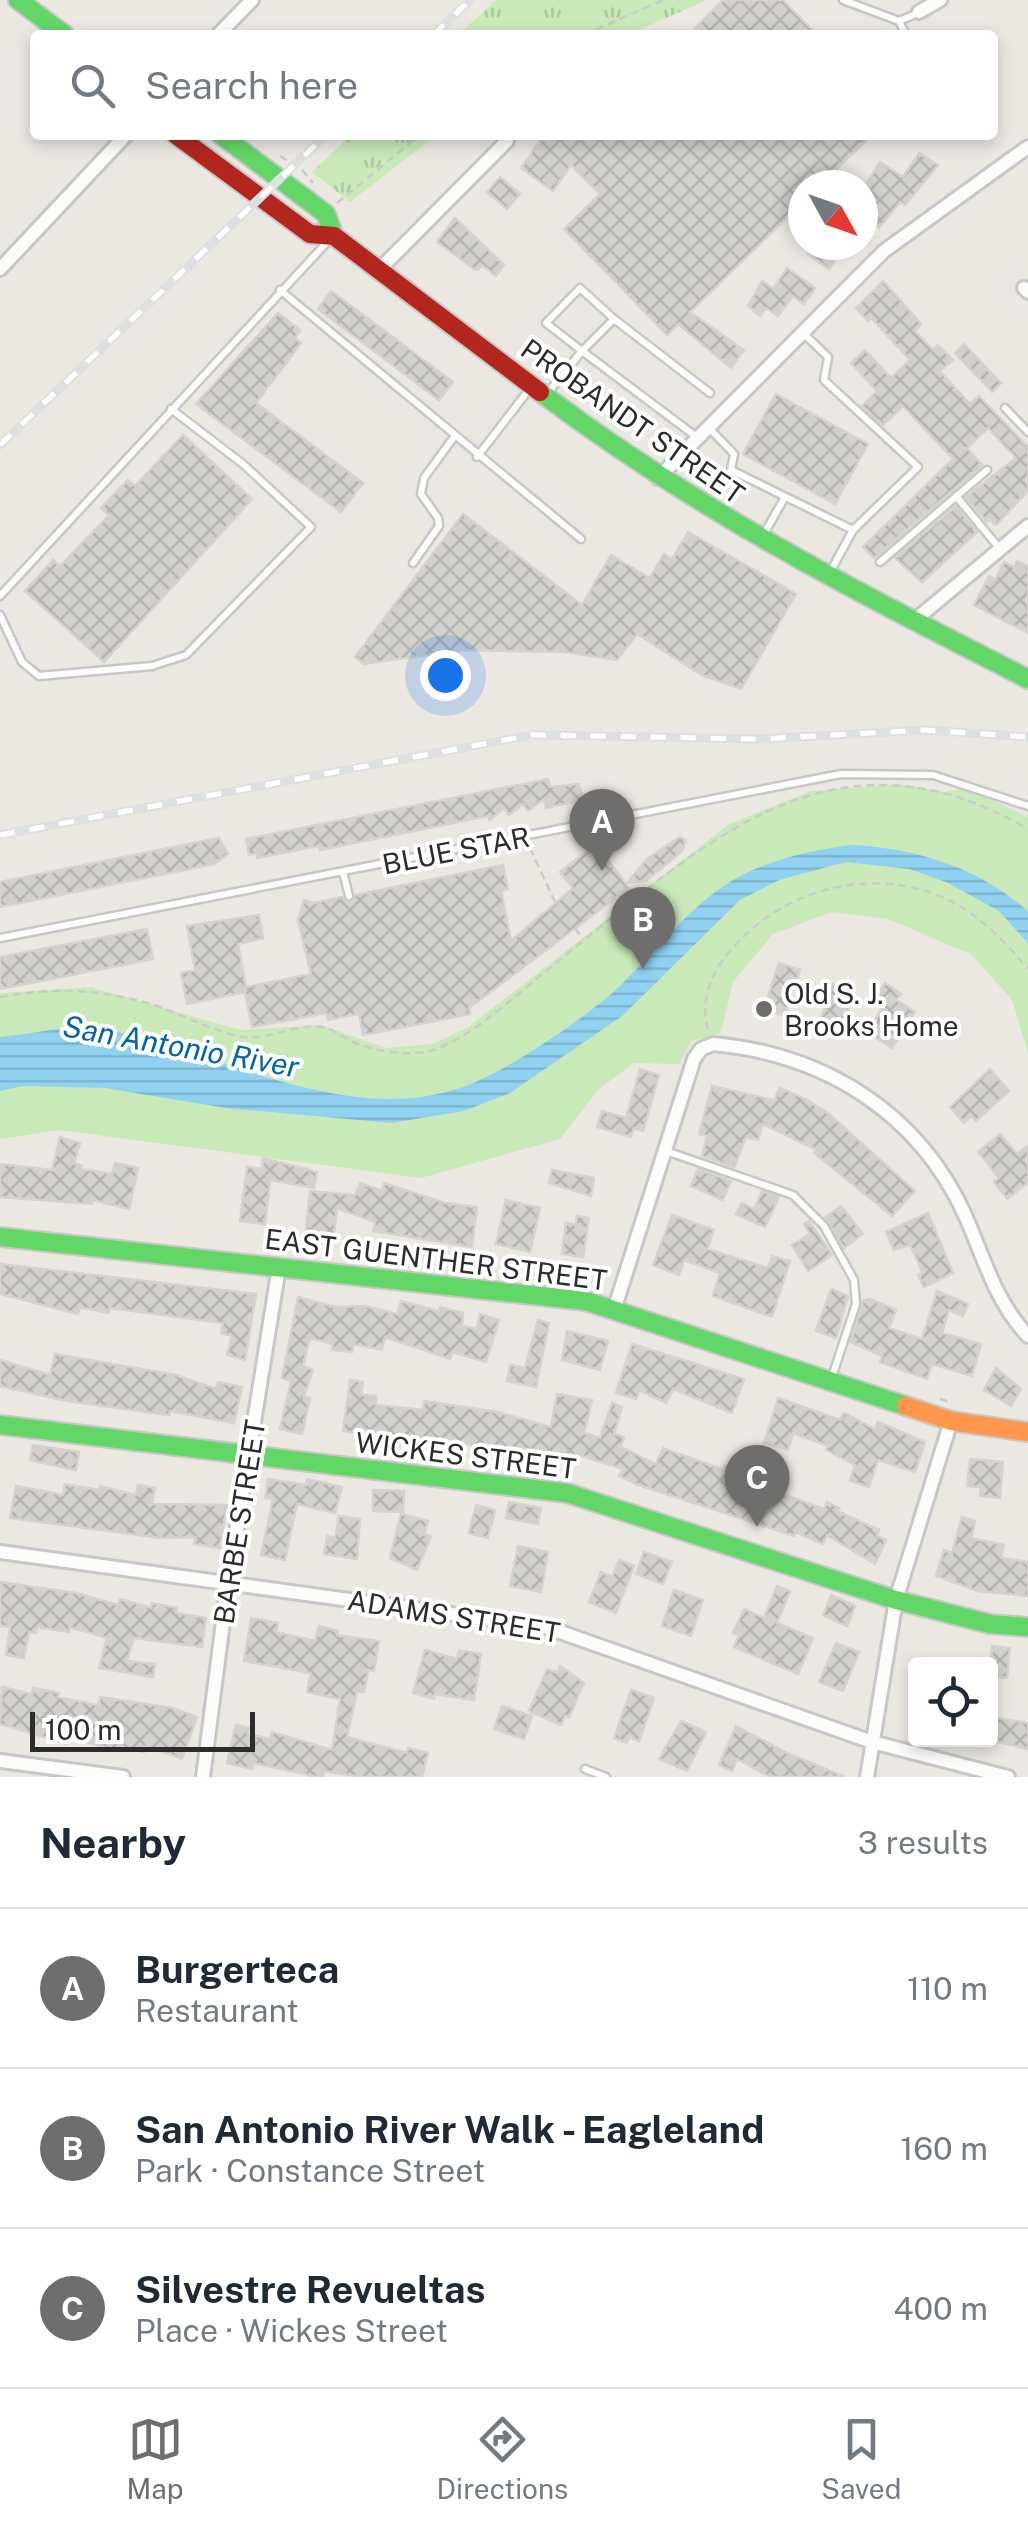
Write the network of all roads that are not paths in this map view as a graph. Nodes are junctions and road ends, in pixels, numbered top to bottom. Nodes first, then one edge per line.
1 (18, 0) edge
2 (252, 0) edge
3 (843, 0) edge
4 (940, 0) edge
5 (919, 12) joint
6 (899, 21) junction
7 (58, 30) edge
8 (223, 30) edge
9 (904, 30) edge
10 (121, 140) edge
11 (183, 140) edge
12 (228, 140) edge
13 (507, 141) dead end
14 (1028, 147) edge
15 (334, 236) junction
16 (0, 269) edge
17 (380, 270) junction
18 (280, 290) junction
19 (614, 318) junction
20 (803, 333) junction
21 (582, 351) junction
22 (539, 391) junction
23 (710, 394) dead end
24 (1005, 408) dead end
25 (170, 409) junction
26 (1028, 432) edge
27 (704, 433) junction
28 (454, 438) junction
29 (477, 457) junction
30 (987, 470) dead end
31 (658, 478) junction
32 (956, 496) junction
33 (785, 497) junction
34 (1028, 526) edge
35 (854, 530) junction
36 (581, 539) dead end
37 (760, 540) junction
38 (1000, 549) junction
39 (413, 562) dead end
40 (880, 562) dead end
41 (828, 576) junction
42 (0, 596) edge
43 (0, 616) edge
44 (915, 620) junction
45 (1027, 676) edge
46 (1028, 806) edge
47 (344, 872) junction
48 (349, 896) dead end
49 (0, 938) edge
50 (662, 1150) junction
51 (0, 1237) edge
52 (280, 1268) junction
53 (615, 1307) junction
54 (1028, 1336) edge
55 (831, 1380) junction
56 (951, 1420) junction
57 (0, 1425) edge
58 (1028, 1432) edge
59 (248, 1457) junction
60 (0, 1552) edge
61 (228, 1583) junction
62 (896, 1600) junction
63 (1028, 1627) edge
64 (872, 1742) junction
65 (0, 1761) edge
66 (585, 1769) dead end
67 (124, 1777) edge
68 (203, 1777) edge
69 (606, 1777) edge
70 (867, 1777) edge
71 (1008, 1777) edge

1 - 7 street
2 - 8 street
3 - 6 lane
4 - 5 street
5 - 6 lane
6 - 9 lane
10 - 16 street
11 - 15 street, PROBANDT STREET
12 - 15 street, PROBANDT STREET
13 - 17 street
14 - 20 street
15 - 17 street, PROBANDT STREET
15 - 18 lane
17 - 22 street, PROBANDT STREET
18 - 25 lane
18 - 28 lane
19 - 21 lane
19 - 21 lane
19 - 23 lane
20 - 27 street
20 - 35 lane
21 - 22 lane
21 - 27 lane
22 - 29 lane
22 - 31 street, PROBANDT STREET
24 - 26 lane
25 - 42 lane
25 - 43 lane
27 - 31 street
27 - 33 lane
28 - 29 lane
28 - 39 lane
29 - 36 lane
30 - 32 lane
31 - 37 street, PROBANDT STREET
32 - 38 lane
32 - 40 lane
33 - 35 lane
33 - 37 lane
34 - 38 street
35 - 41 lane
37 - 41 street, PROBANDT STREET
38 - 44 street
41 - 44 street, PROBANDT STREET
44 - 45 street, PROBANDT STREET
46 - 47 lane, BLUE STAR
47 - 48 lane
47 - 49 lane, BLUE STAR
50 - 53 street
50 - 54 street
50 - 55 lane
51 - 52 street, EAST GUENTHER STREET
52 - 53 street, EAST GUENTHER STREET
52 - 59 street, BARBE STREET
53 - 55 street, EAST GUENTHER STREET
55 - 56 street, EAST GUENTHER STREET
56 - 58 street, EAST GUENTHER STREET
56 - 62 street
57 - 59 street, WICKES STREET
59 - 61 street, BARBE STREET
59 - 62 street, WICKES STREET
60 - 61 street, ADAMS STREET
61 - 64 street, ADAMS STREET
61 - 68 street, BARBE STREET
62 - 63 street, WICKES STREET
62 - 64 street
64 - 70 street
64 - 71 street, ADAMS STREET
65 - 67 street
66 - 69 lane

